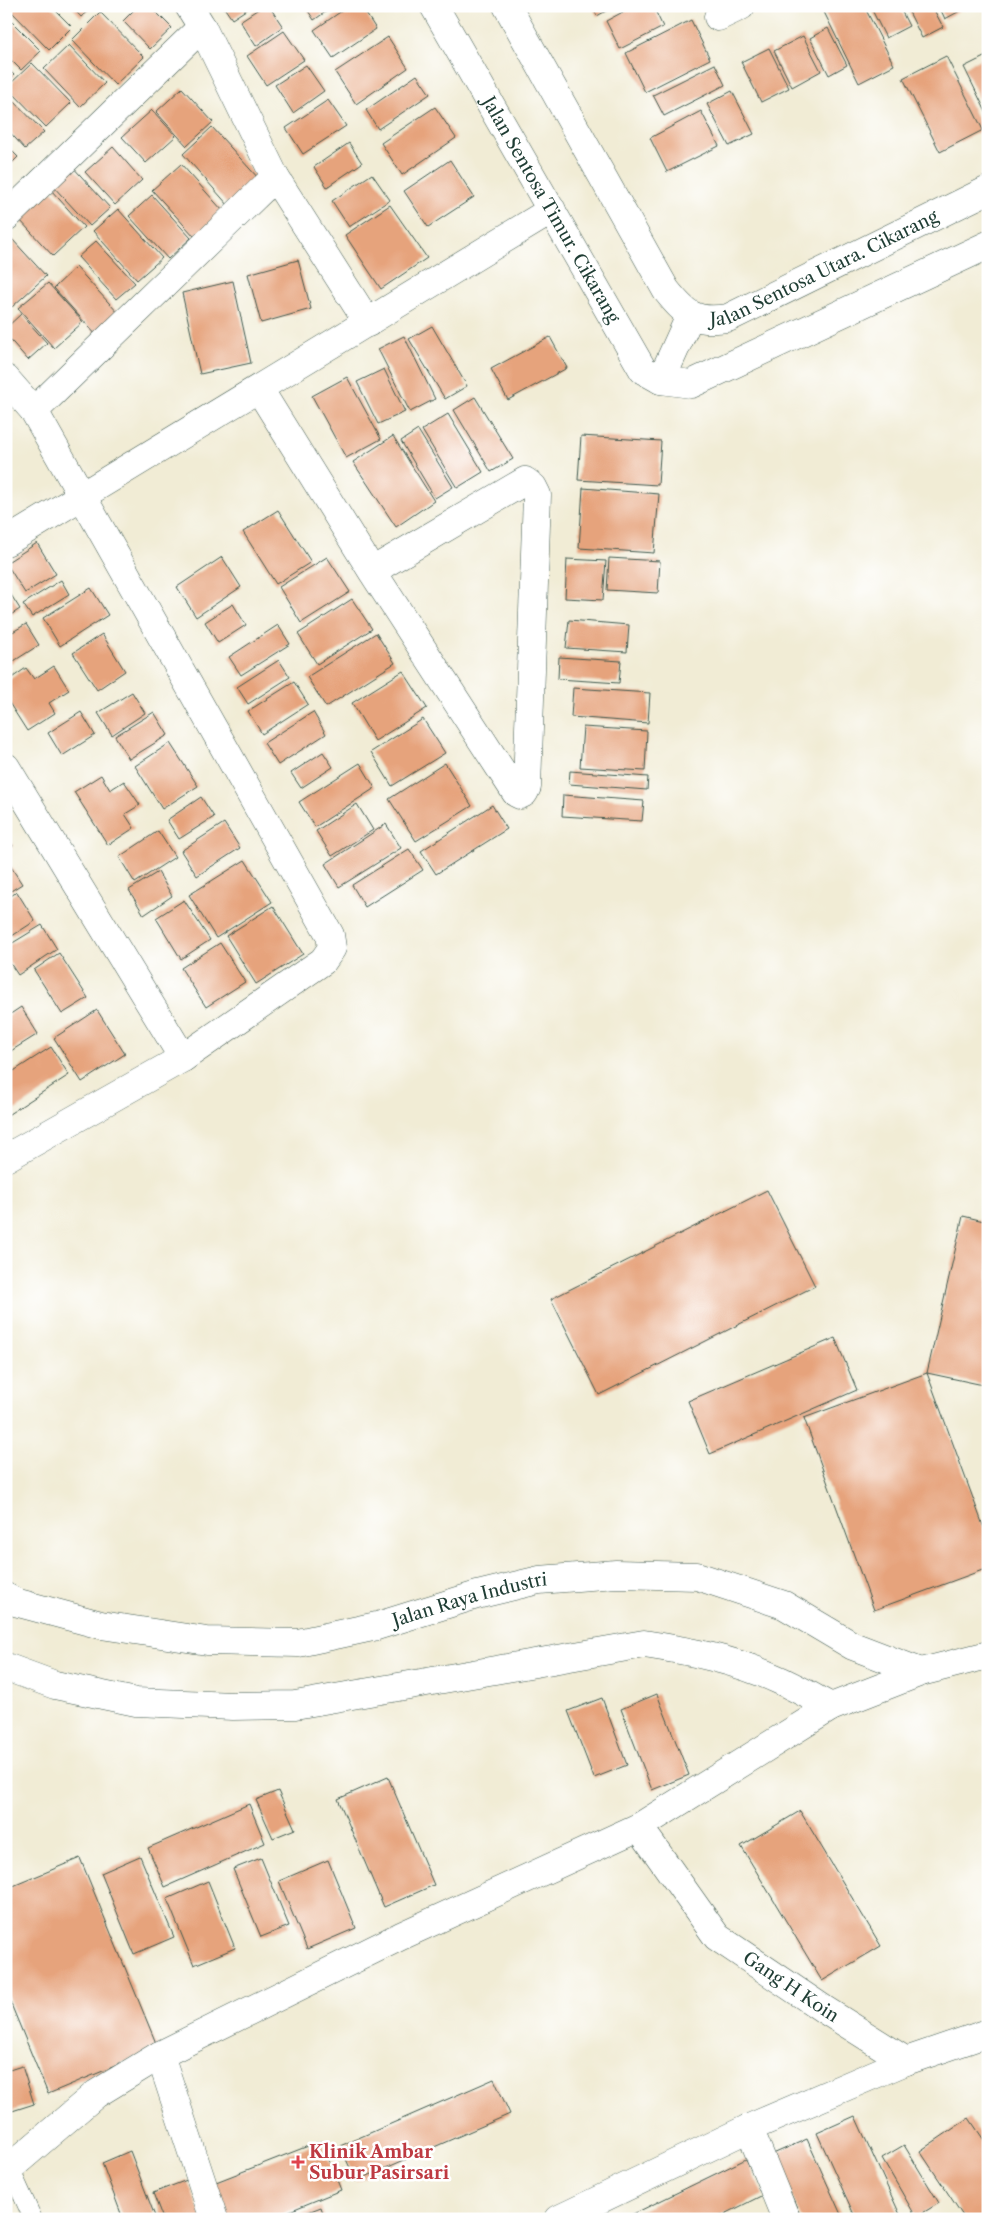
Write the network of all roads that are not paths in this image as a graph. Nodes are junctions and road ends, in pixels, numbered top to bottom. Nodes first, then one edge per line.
1 (434, 6) edge
2 (507, 6) edge
3 (195, 16) edge
4 (275, 177) junction
5 (988, 190) edge
6 (552, 210) junction
7 (6, 217) edge
8 (988, 245) edge
9 (690, 316) junction
10 (368, 323) junction
11 (6, 379) edge
12 (661, 380) junction
13 (259, 389) junction
14 (34, 411) junction
15 (83, 496) junction
16 (6, 542) edge
17 (372, 571) junction
18 (6, 767) edge
19 (183, 1058) junction
20 (6, 1158) edge
21 (6, 1597) edge
22 (988, 1655) edge
23 (6, 1667) edge
24 (921, 1672) junction
25 (831, 1707) junction
26 (639, 1826) junction
27 (988, 2033) edge
28 (160, 2055) junction
29 (906, 2061) junction
30 (749, 2128) junction
31 (8, 2169) edge
32 (33, 2219) edge
33 (214, 2219) edge
34 (559, 2219) edge
35 (786, 2219) edge

1 - 6 street, Jalan Sentosa Timur. Cikarang
2 - 9 street, Jalan Sentosa Utara. Cikarang
3 - 4 street
3 - 7 street
4 - 10 street
4 - 14 street
5 - 9 street, Jalan Sentosa Utara. Cikarang
6 - 10 street
6 - 12 street, Jalan Sentosa Timur. Cikarang
8 - 12 street, Jalan Sentosa Timur. Cikarang
9 - 12 street
10 - 13 street
11 - 14 street
13 - 15 street
13 - 17 street
14 - 15 street
15 - 16 street
15 - 19 street
17 - 17 street
18 - 19 street
19 - 20 street
21 - 24 street, Jalan Raya Industri
22 - 24 street
23 - 25 street
24 - 25 street
25 - 26 street
26 - 28 street
26 - 29 street, Gang H Koin
27 - 29 street
28 - 31 street
28 - 33 street
29 - 30 street
30 - 34 street
30 - 35 street
31 - 32 lane

